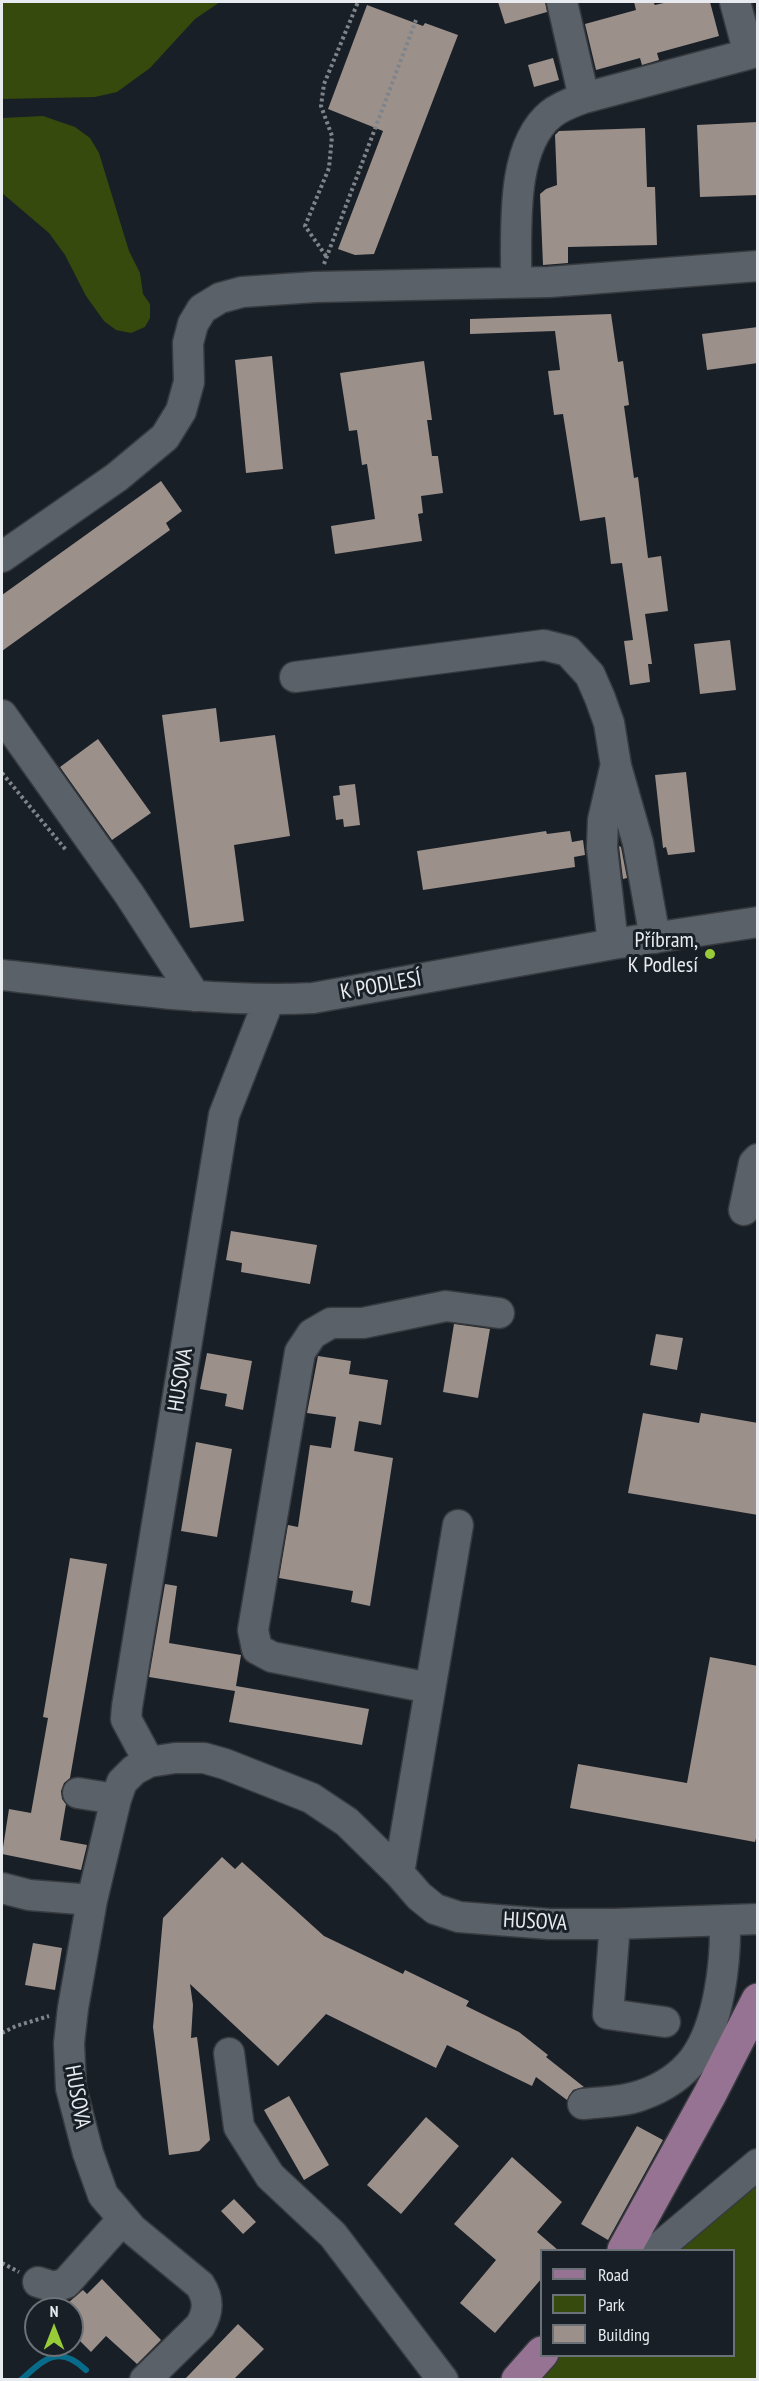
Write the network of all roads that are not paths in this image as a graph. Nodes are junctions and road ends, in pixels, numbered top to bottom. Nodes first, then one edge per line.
1 (562, 2) edge
2 (735, 2) edge
3 (753, 64) edge
4 (584, 98) junction
5 (758, 266) edge
6 (516, 282) junction
7 (2, 556) edge
8 (295, 677) dead end
9 (2, 715) edge
10 (616, 765) junction
11 (758, 922) edge
12 (655, 938) junction
13 (613, 944) junction
14 (2, 975) edge
15 (195, 996) junction
16 (269, 1000) junction
17 (758, 1159) edge
18 (744, 1210) dead end
19 (499, 1313) dead end
20 (458, 1525) dead end
21 (430, 1688) junction
22 (149, 1762) junction
23 (78, 1793) dead end
24 (116, 1799) junction
25 (399, 1873) junction
26 (2, 1888) edge
27 (92, 1900) junction
28 (758, 1919) edge
29 (725, 1921) junction
30 (615, 1924) junction
31 (758, 2000) edge
32 (665, 2022) dead end
33 (229, 2053) dead end
34 (583, 2104) dead end
35 (758, 2164) edge
36 (758, 2187) edge
37 (123, 2218) junction
38 (663, 2245) edge
39 (625, 2249) edge
40 (38, 2282) dead end
41 (540, 2356) edge
42 (145, 2379) edge
43 (443, 2379) edge
44 (518, 2379) edge

1 - 4 street
2 - 3 street
3 - 4 street
4 - 6 street
5 - 6 street
6 - 7 street
8 - 10 street
9 - 15 street
10 - 12 street
10 - 13 street
11 - 12 street, K PODLESÍ
12 - 13 street, K PODLESÍ
13 - 16 street, K PODLESÍ
14 - 15 street, K PODLESÍ
15 - 16 street, K PODLESÍ
16 - 22 street, HUSOVA
17 - 18 street
19 - 21 street
20 - 21 street
21 - 25 street
22 - 24 street, HUSOVA
22 - 25 street, HUSOVA
23 - 24 street
24 - 27 street, HUSOVA
25 - 30 street, HUSOVA
26 - 27 street
27 - 37 street, HUSOVA
28 - 29 street, HUSOVA
29 - 30 street, HUSOVA
29 - 34 street
30 - 32 street
31 - 39 main road
33 - 43 street
35 - 38 street
36 - 38 street
37 - 40 street
37 - 42 street, HUSOVA
41 - 44 main road

